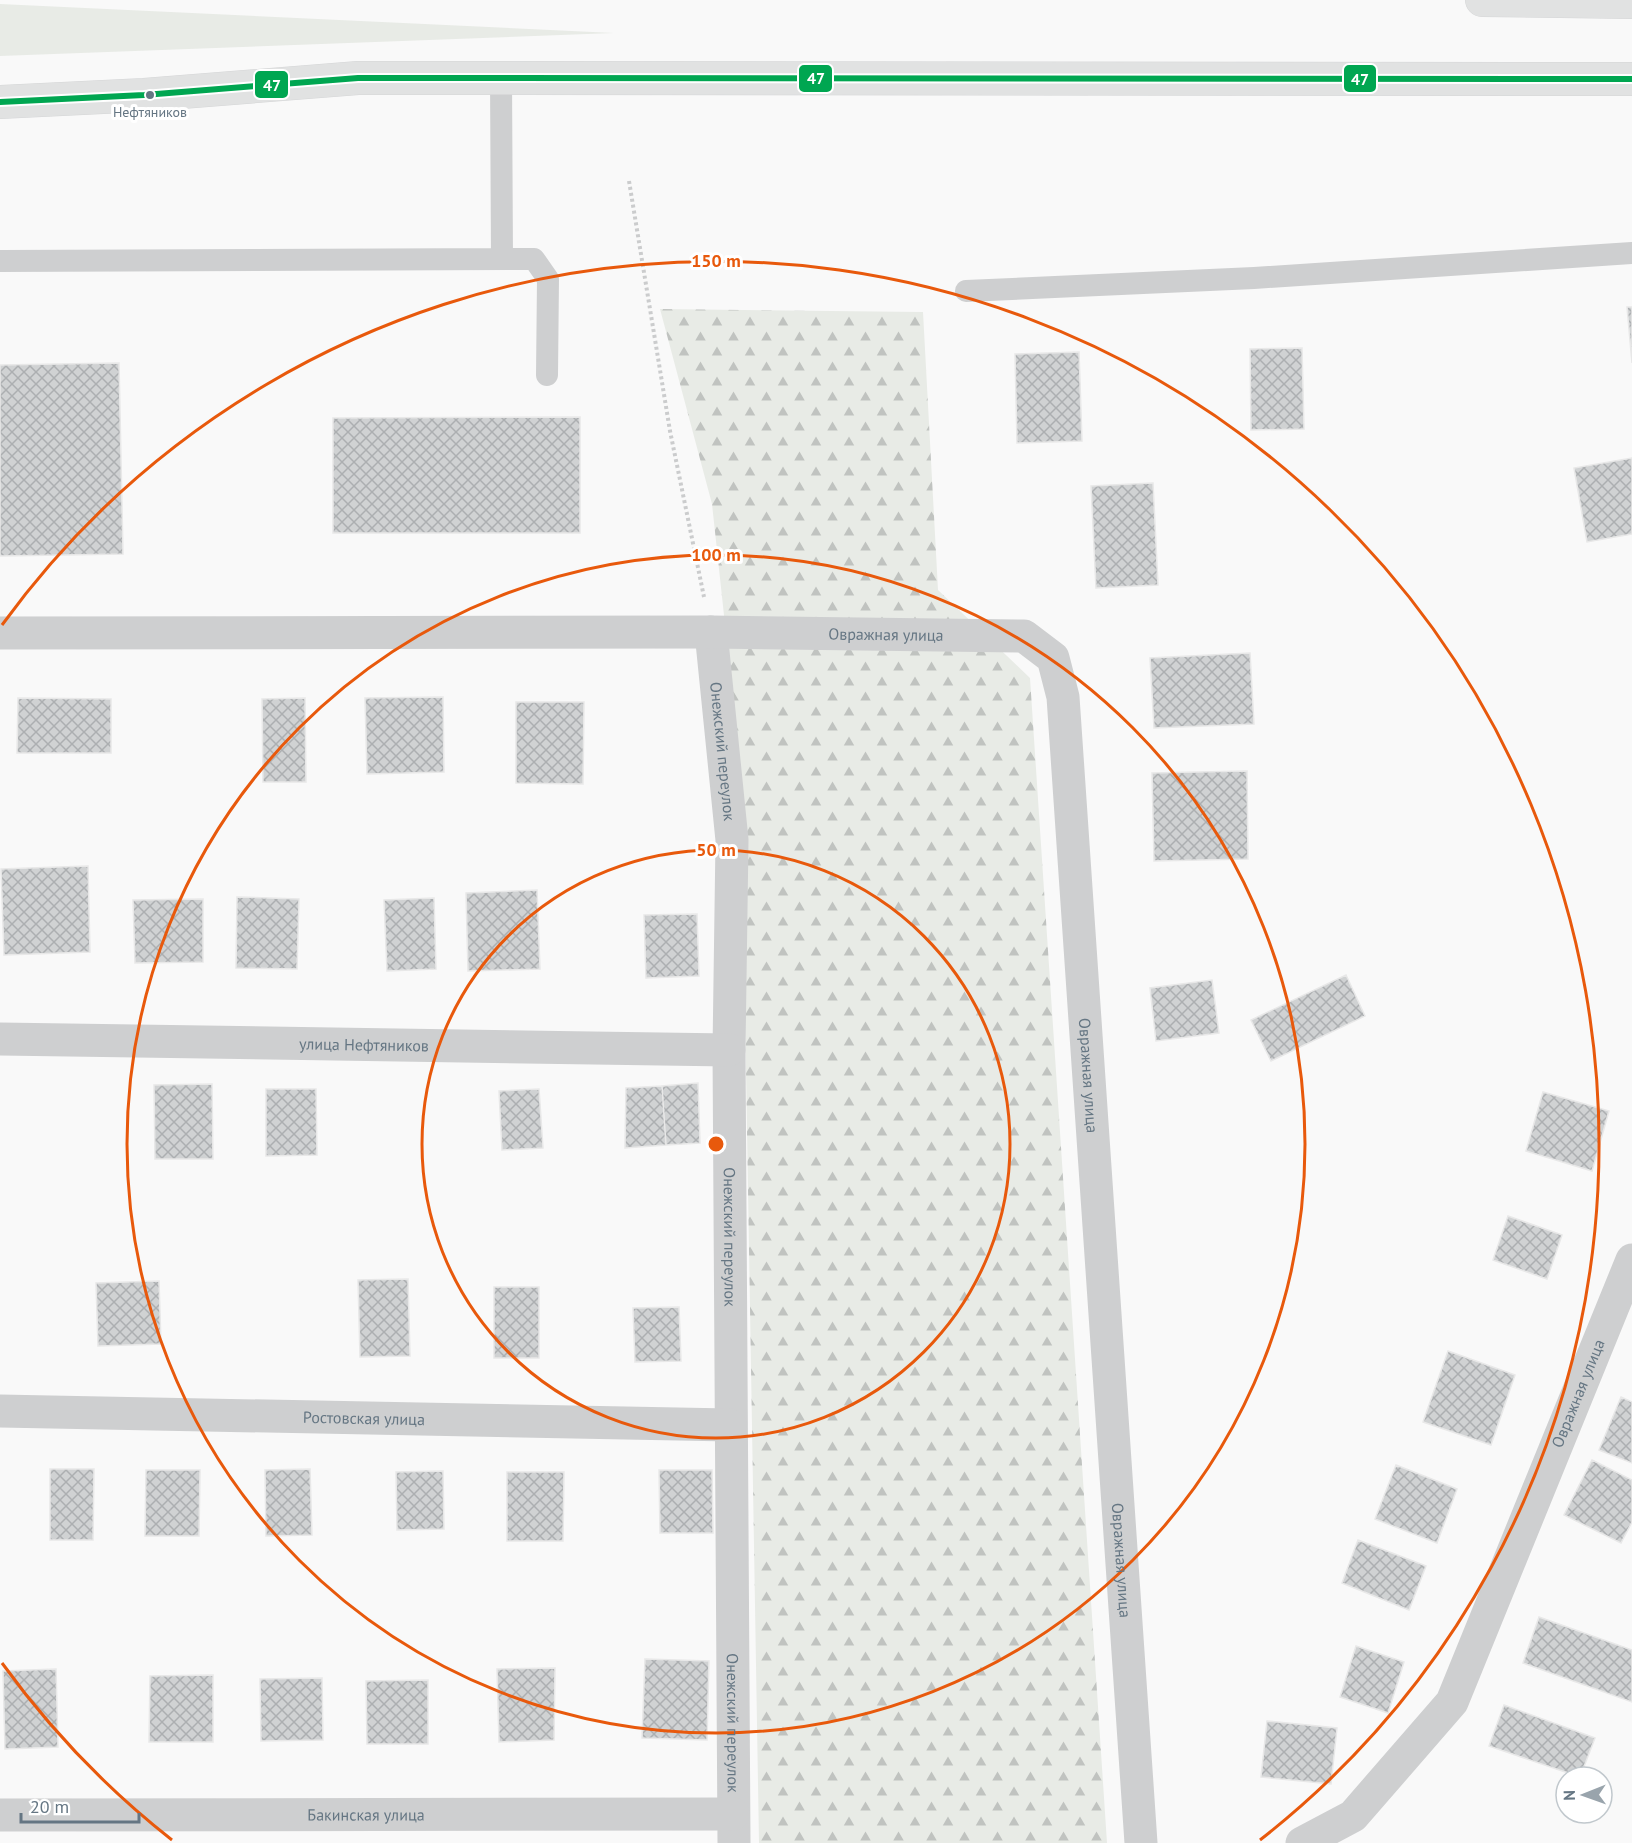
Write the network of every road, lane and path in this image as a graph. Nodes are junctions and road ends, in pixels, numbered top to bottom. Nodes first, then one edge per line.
1 (1482, 0) edge
2 (1575, 0) edge
3 (1632, 2) edge
4 (501, 78) junction
5 (1632, 79) edge
6 (0, 102) edge
7 (630, 181) dead end
8 (1632, 253) edge
9 (502, 258) junction
10 (0, 261) edge
11 (966, 291) dead end
12 (547, 375) dead end
13 (711, 632) junction
14 (0, 633) edge
15 (0, 1039) edge
16 (729, 1050) junction
17 (1632, 1260) edge
18 (0, 1411) edge
19 (730, 1425) junction
20 (0, 1815) edge
21 (733, 1829) edge
22 (1141, 1843) edge
23 (1302, 1843) edge

1 - 2 main road
2 - 3 main road
4 - 5 main road
4 - 6 main road
4 - 9 lane
7 - 13 path
8 - 11 lane
9 - 10 lane
9 - 12 lane
13 - 14 street, Овражная улица
13 - 16 street, Онежский переулок
13 - 22 street, Овражная улица
15 - 16 street, улица Нефтяников
16 - 19 street, Онежский переулок
17 - 23 street, Овражная улица
18 - 19 street, Ростовская улица
19 - 21 street, Онежский переулок
20 - 21 street, Бакинская улица

